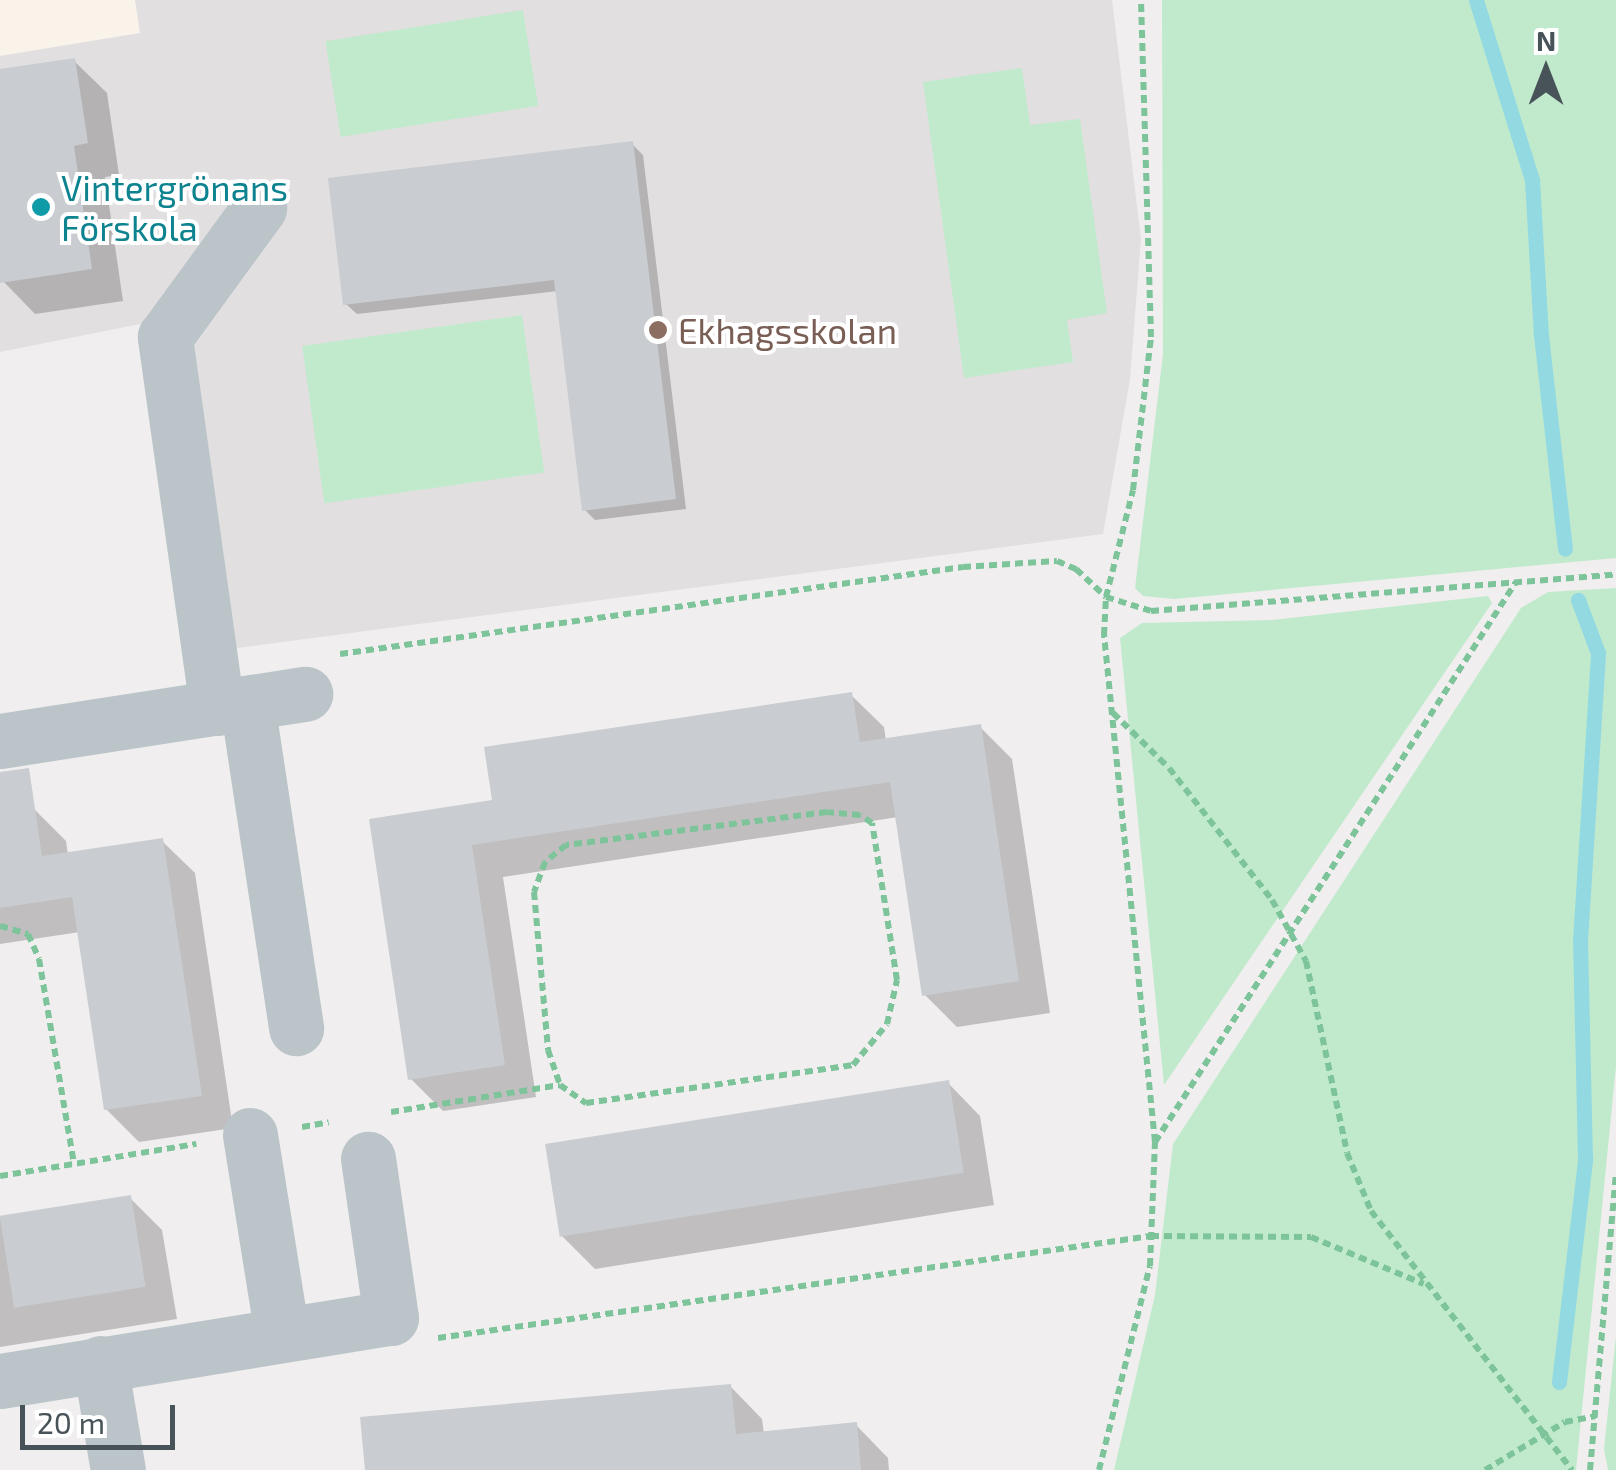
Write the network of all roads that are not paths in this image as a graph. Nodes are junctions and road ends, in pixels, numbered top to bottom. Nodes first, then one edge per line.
1 (259, 208) dead end
2 (305, 694) dead end
3 (232, 705) junction
4 (0, 741) edge
5 (296, 1028) dead end
6 (367, 1131) road end
7 (250, 1135) road end
8 (282, 1334) junction
9 (100, 1363) junction
10 (0, 1381) edge
11 (118, 1470) edge

1 - 3 street
2 - 3 street
3 - 4 street
3 - 5 street
6 - 8 street
7 - 8 street
8 - 9 street
9 - 10 street
9 - 11 street

